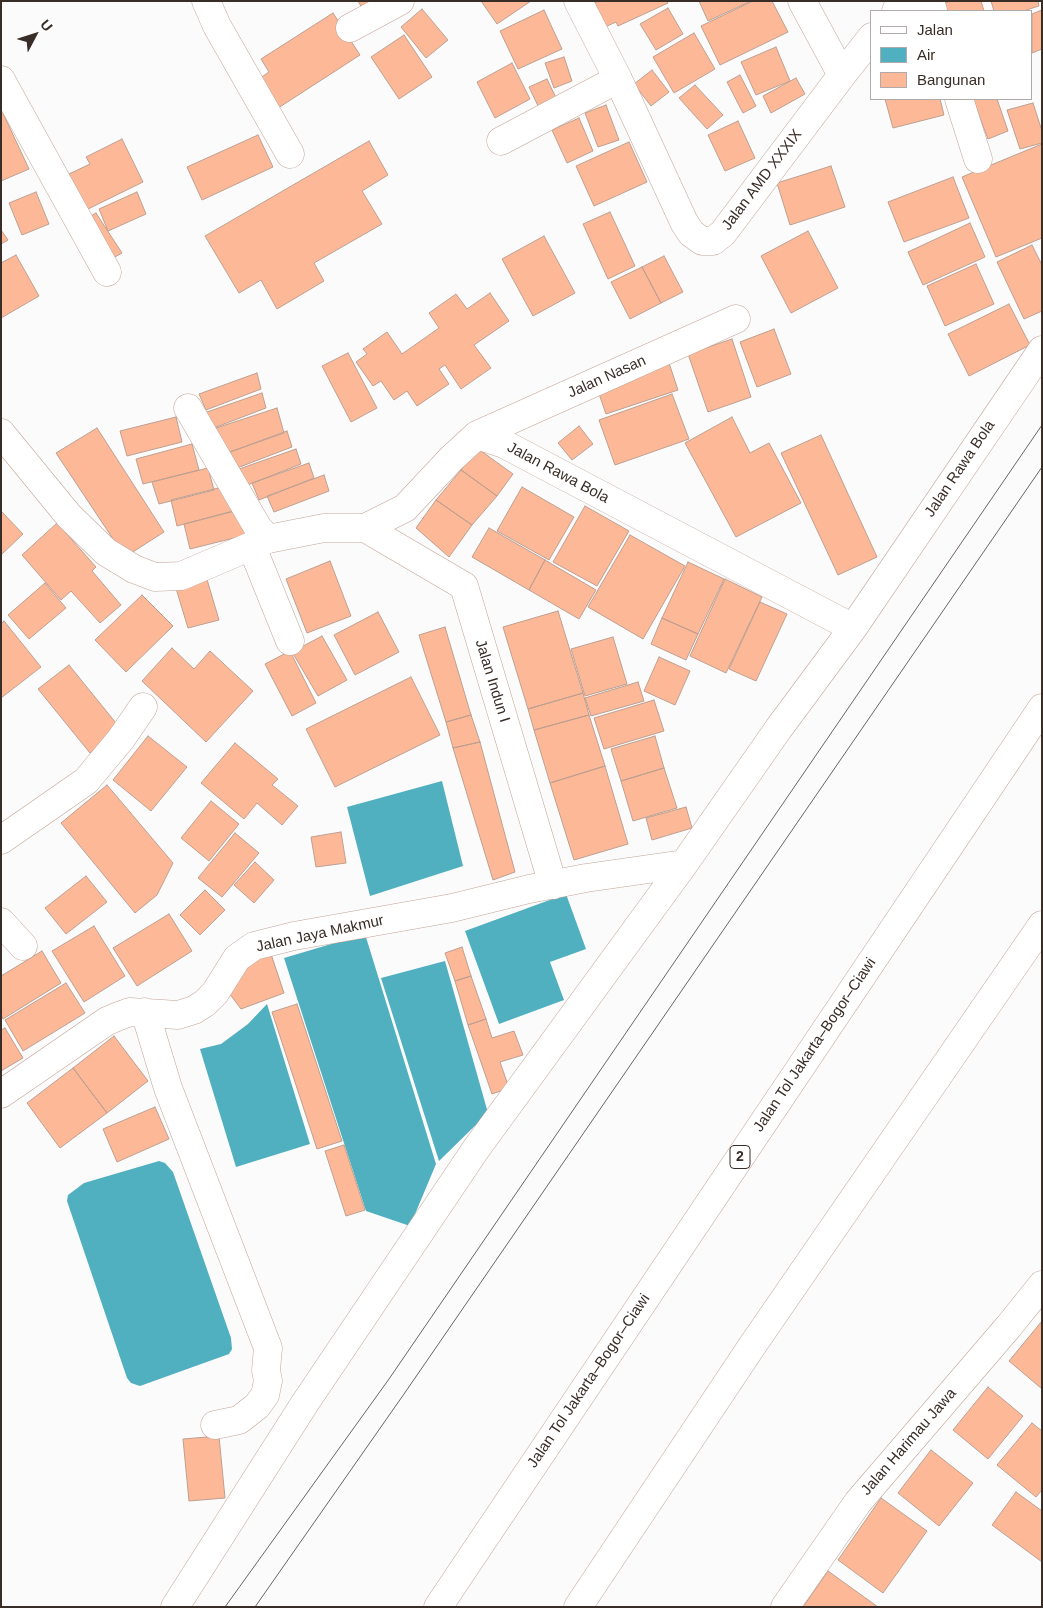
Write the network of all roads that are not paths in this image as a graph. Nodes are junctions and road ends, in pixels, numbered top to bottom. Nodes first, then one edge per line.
1 (206, 1) edge
2 (400, 1) edge
3 (578, 1) edge
4 (802, 1) edge
5 (911, 1) edge
6 (898, 10) edge
7 (350, 28) dead end
8 (870, 40) edge
9 (842, 75) junction
10 (618, 79) junction
11 (1, 80) edge
12 (959, 100) edge
13 (501, 141) dead end
14 (290, 154) dead end
15 (978, 159) dead end
16 (107, 272) dead end
17 (736, 319) dead end
18 (1042, 350) edge
19 (188, 408) dead end
20 (477, 435) junction
21 (2, 436) edge
22 (365, 528) junction
23 (260, 543) junction
24 (853, 628) junction
25 (290, 641) dead end
26 (144, 707) dead end
27 (1042, 708) edge
28 (1, 840) edge
29 (684, 864) junction
30 (552, 885) junction
31 (1, 922) edge
32 (1042, 926) edge
33 (23, 946) dead end
34 (145, 1012) junction
35 (1, 1094) edge
36 (1042, 1285) edge
37 (215, 1425) dead end
38 (175, 1607) edge
39 (438, 1607) edge
40 (578, 1607) edge
41 (785, 1607) edge

1 - 14 main road
2 - 7 main road
3 - 10 main road, Jalan AMD XXXIX
4 - 9 main road
5 - 6 main road
8 - 9 main road, Jalan AMD XXXIX
9 - 10 main road, Jalan AMD XXXIX
10 - 13 main road
11 - 16 main road
12 - 15 main road
17 - 20 main road, Jalan Nasan
18 - 24 main road, Jalan Rawa Bola
19 - 23 main road
20 - 22 main road
20 - 24 main road, Jalan Rawa Bola
21 - 23 main road
22 - 23 main road
22 - 30 main road, Jalan Indun I
23 - 25 main road
24 - 29 main road
26 - 28 main road
27 - 39 main road, Jalan Tol Jakarta–Bogor–Ciawi / 2
29 - 30 main road, Jalan Jaya Makmur
29 - 38 main road
30 - 34 main road, Jalan Jaya Makmur
31 - 33 main road
32 - 40 main road
34 - 35 main road, Jalan Jaya Makmur
34 - 37 main road
36 - 41 main road, Jalan Harimau Jawa

